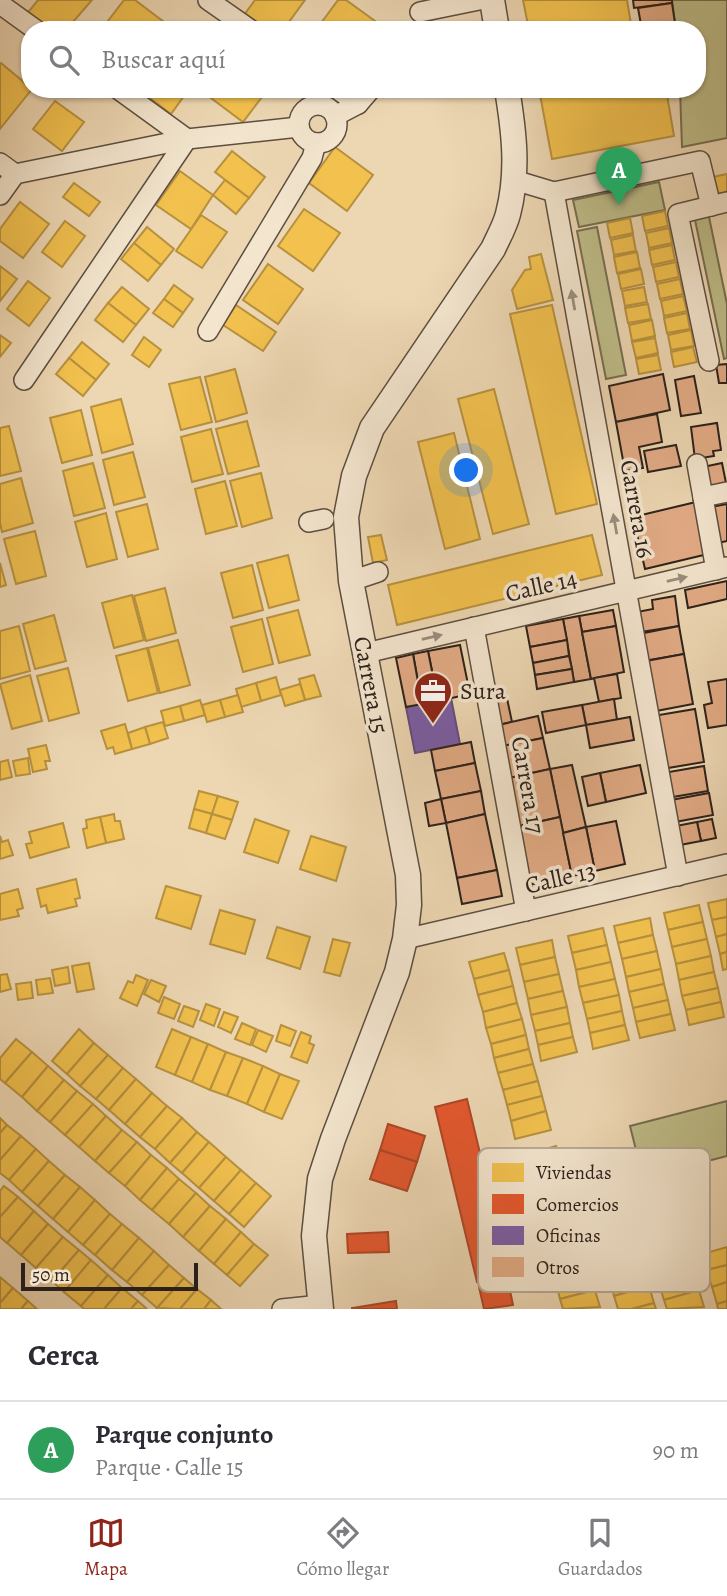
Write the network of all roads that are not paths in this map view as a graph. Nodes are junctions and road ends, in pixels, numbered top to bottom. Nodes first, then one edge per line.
1 (208, 0) edge
2 (479, 0) edge
3 (492, 0) edge
4 (0, 4) edge
5 (419, 14) edge
6 (24, 21) edge
7 (238, 21) edge
8 (496, 21) edge
9 (130, 98) edge
10 (363, 98) edge
11 (508, 98) edge
12 (335, 116) junction
13 (299, 127) junction
14 (187, 139) junction
15 (316, 143) junction
16 (8, 168) edge
17 (514, 180) junction
18 (554, 192) junction
19 (0, 195) edge
20 (719, 204) edge
21 (208, 331) dead end
22 (709, 361) dead end
23 (24, 380) dead end
24 (697, 464) dead end
25 (727, 492) edge
26 (704, 497) junction
27 (722, 568) edge
28 (378, 572) dead end
29 (351, 581) junction
30 (627, 591) junction
31 (474, 627) junction
32 (366, 653) junction
33 (727, 864) edge
34 (678, 876) junction
35 (526, 911) junction
36 (405, 939) junction
37 (321, 1307) edge
38 (282, 1309) edge

1 - 7 street
2 - 5 street
3 - 8 street
4 - 6 street
9 - 14 street
10 - 12 street
11 - 17 street, Carrera 15
12 - 13 street
12 - 15 street
13 - 14 street
13 - 15 street
14 - 16 street
14 - 23 street
15 - 21 street
16 - 19 street
17 - 18 street
17 - 29 street, Carrera 15
18 - 20 street
30 -> 18 street, Carrera 16
20 - 22 street
24 - 26 street
25 - 26 street
26 - 27 street
30 -> 27 street, Calle 14
28 - 29 street
29 - 32 street, Carrera 15
30 - 31 street, Calle 14
30 - 34 street, Carrera 16
32 -> 31 street, Calle 14
31 - 35 street, Carrera 17
32 - 36 street, Carrera 15
33 - 34 street, Calle 13
34 - 35 street, Calle 13
35 - 36 street, Calle 13
36 - 37 street, Carrera 15
37 - 38 street

